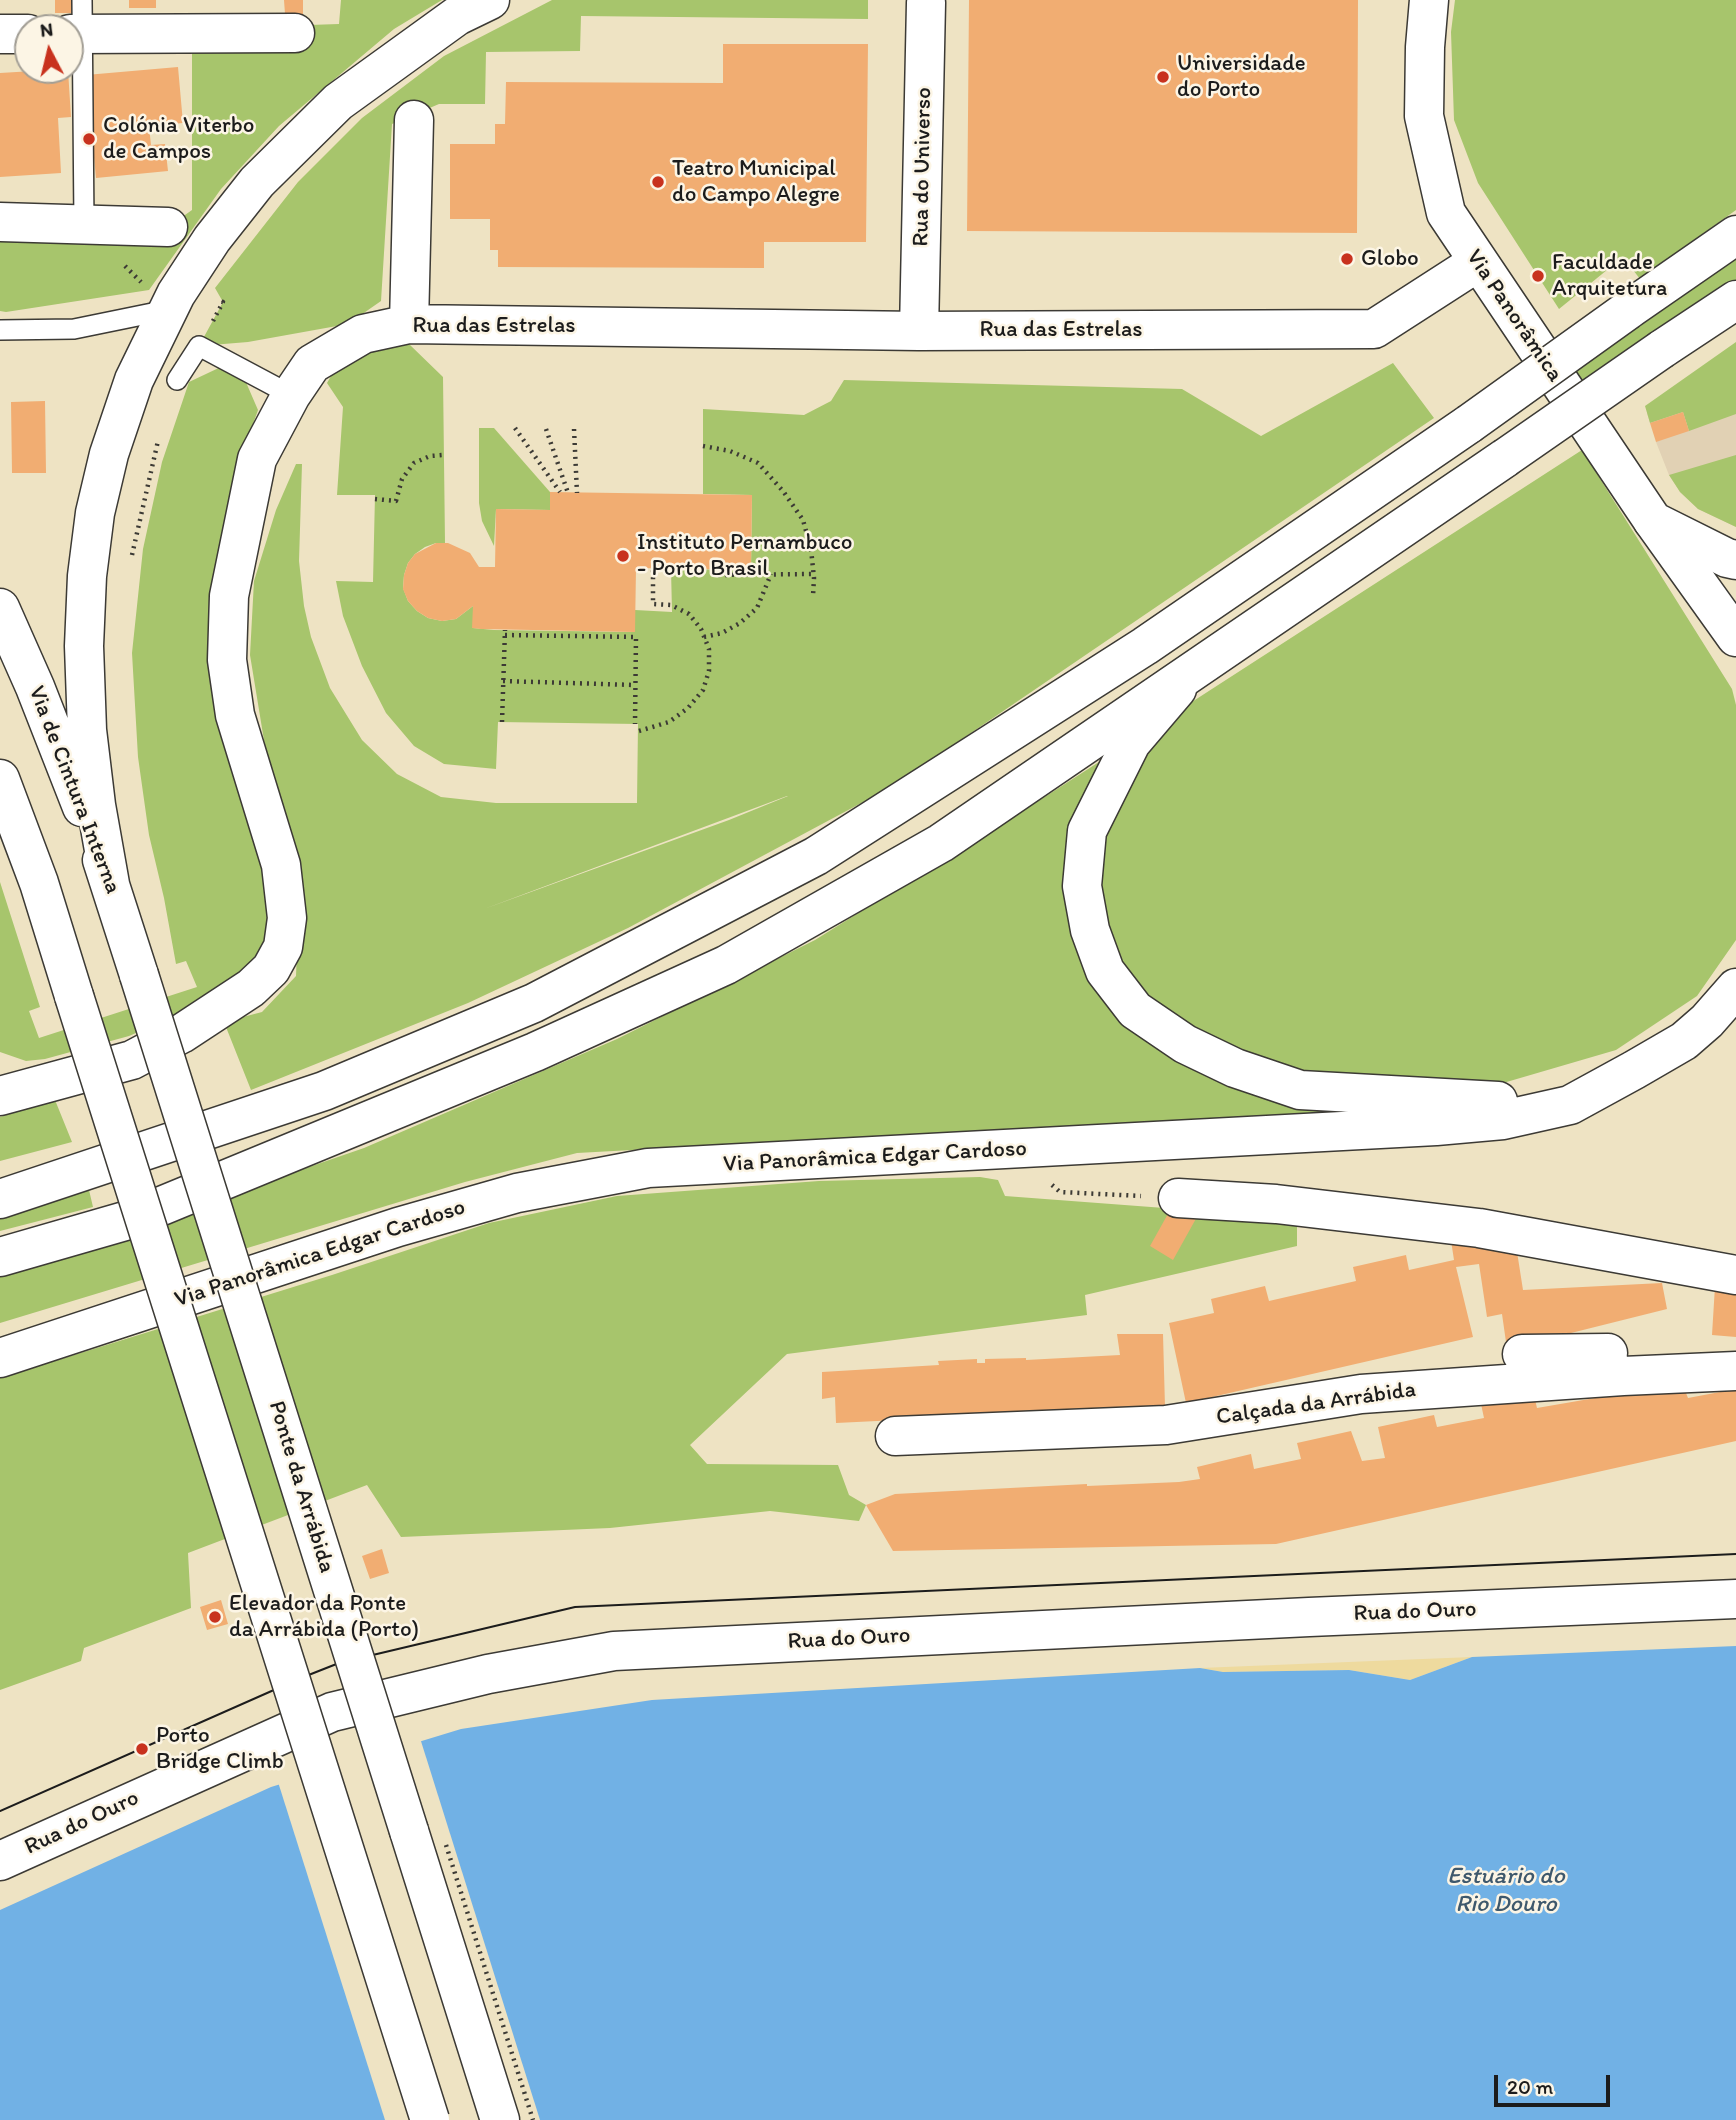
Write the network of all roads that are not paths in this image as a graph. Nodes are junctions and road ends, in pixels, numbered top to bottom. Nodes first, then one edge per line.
1 (489, 0) edge
2 (1429, 0) edge
3 (926, 3) dead end
4 (84, 23) edge
5 (295, 33) dead end
6 (80, 84) edge
7 (414, 120) dead end
8 (0, 222) edge
9 (84, 224) junction
10 (168, 227) dead end
11 (1736, 235) edge
12 (1478, 262) junction
13 (1736, 300) edge
14 (167, 310) junction
15 (409, 324) junction
16 (0, 330) edge
17 (919, 331) junction
18 (177, 380) dead end
19 (291, 395) junction
20 (1653, 521) junction
21 (1736, 560) edge
22 (0, 608) edge
23 (1736, 637) edge
24 (1193, 672) junction
25 (0, 779) edge
26 (110, 884) junction
27 (139, 975) joint
28 (1736, 988) edge
29 (0, 1096) edge
30 (1570, 1105) junction
31 (1178, 1198) road end
32 (0, 1199) edge
33 (0, 1256) edge
34 (1736, 1275) edge
35 (1522, 1353) dead end
36 (1736, 1353) edge
37 (0, 1357) edge
38 (1736, 1371) edge
39 (895, 1436) dead end
40 (1736, 1599) edge
41 (0, 1861) edge
42 (430, 2120) edge
43 (500, 2120) edge

1 - 14 main road
2 - 12 main road, Via Panorâmica
3 - 17 main road, Rua do Universo
4 - 5 main road
6 - 9 lane
7 - 15 main road
8 - 9 main road
9 - 10 main road
11 - 32 main road, bridge
12 - 17 main road, Rua das Estrelas
12 - 20 main road, Via Panorâmica
13 - 24 main road, bridge
14 - 16 lane
14 - 26 main road
15 - 17 main road, Rua das Estrelas
15 - 19 main road, Rua das Estrelas
18 - 19 lane
19 - 29 main road, Rua das Estrelas
20 - 21 main road, Via Panorâmica
20 - 23 main road
22 - 26 main road, Via de Cintura Interna
24 - 30 main road
24 - 33 main road
25 - 42 main road, bridge
26 - 27 main road, Via de Cintura Interna
27 - 43 main road, Ponte da Arrábida, bridge
28 - 30 main road, Via Panorâmica Edgar Cardoso
30 - 37 main road, Via Panorâmica Edgar Cardoso
31 - 34 main road
35 - 36 main road
38 - 39 main road, Calçada da Arrábida
40 - 41 main road, Rua do Ouro

